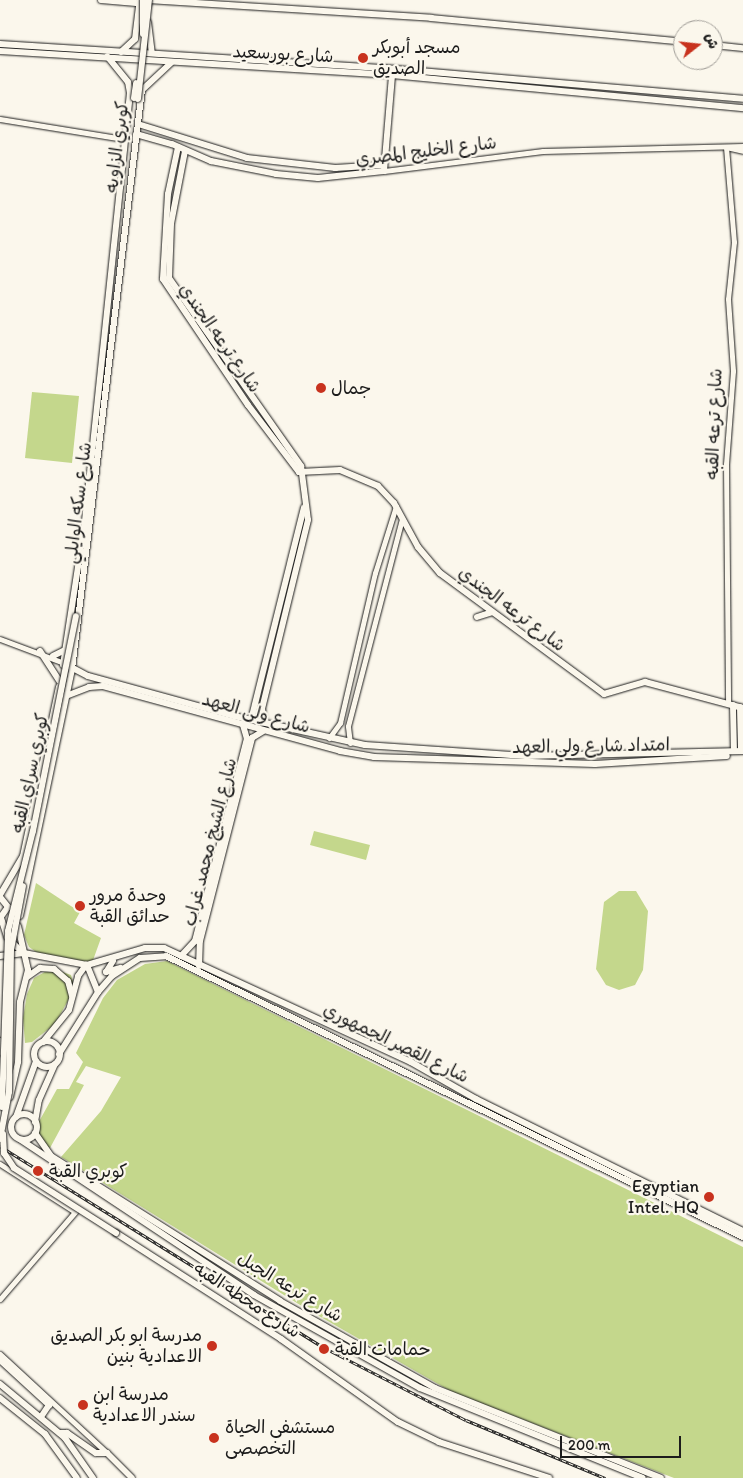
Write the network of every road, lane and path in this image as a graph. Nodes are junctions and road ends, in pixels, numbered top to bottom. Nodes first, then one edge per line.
1 (102, 0) edge
2 (145, 1) edge
3 (136, 31) junction
4 (149, 34) junction
5 (673, 41) edge
6 (0, 44) edge
7 (723, 46) edge
8 (743, 48) edge
9 (0, 51) edge
10 (120, 52) junction
11 (152, 53) junction
12 (107, 56) junction
13 (171, 63) junction
14 (392, 76) junction
15 (568, 83) junction
16 (581, 84) junction
17 (129, 86) junction
18 (142, 90) junction
19 (570, 93) junction
20 (583, 94) junction
21 (743, 99) edge
22 (743, 108) edge
23 (0, 119) edge
24 (138, 124) junction
25 (136, 134) junction
26 (123, 139) junction
27 (743, 146) edge
28 (178, 147) junction
29 (726, 147) junction
30 (185, 151) junction
31 (743, 152) edge
32 (384, 168) junction
33 (114, 297) junction
34 (299, 472) junction
35 (396, 506) junction
36 (402, 519) junction
37 (85, 521) junction
38 (493, 612) junction
39 (477, 617) dead end
40 (280, 628) junction
41 (0, 638) edge
42 (65, 650) junction
43 (40, 651) junction
44 (53, 656) junction
45 (64, 663) junction
46 (72, 669) junction
47 (92, 677) junction
48 (60, 682) junction
49 (89, 687) junction
50 (66, 696) junction
51 (730, 705) junction
52 (742, 708) edge
53 (251, 720) junction
54 (265, 723) junction
55 (243, 725) junction
56 (264, 731) junction
57 (329, 738) junction
58 (350, 743) junction
59 (445, 751) joint
60 (740, 753) edge
61 (526, 759) junction
62 (442, 761) joint
63 (36, 845) junction
64 (0, 896) edge
65 (0, 918) edge
66 (24, 954) junction
67 (0, 956) edge
68 (181, 956) junction
69 (114, 960) junction
70 (87, 965) junction
71 (200, 966) junction
72 (122, 968) junction
73 (25, 981) junction
74 (98, 992) junction
75 (72, 1004) junction
76 (0, 1041) edge
77 (43, 1042) junction
78 (60, 1054) junction
79 (406, 1060) junction
80 (36, 1061) junction
81 (6, 1064) junction
82 (55, 1064) junction
83 (423, 1068) junction
84 (406, 1072) junction
85 (424, 1081) junction
86 (8, 1102) junction
87 (1, 1109) edge
88 (500, 1114) junction
89 (16, 1117) junction
90 (0, 1121) edge
91 (35, 1122) junction
92 (11, 1124) junction
93 (2, 1132) edge
94 (35, 1133) junction
95 (0, 1139) edge
96 (18, 1139) junction
97 (0, 1164) edge
98 (80, 1178) junction
99 (710, 1218) junction
100 (743, 1230) edge
101 (743, 1237) edge
102 (205, 1253) junction
103 (200, 1260) junction
104 (0, 1299) edge
105 (319, 1326) junction
106 (0, 1354) edge
107 (0, 1360) edge
108 (0, 1384) edge
109 (0, 1398) edge
110 (41, 1417) junction
111 (60, 1433) junction
112 (107, 1453) junction
113 (588, 1453) junction
114 (77, 1478) edge
115 (94, 1478) edge
116 (132, 1478) edge
117 (549, 1478) edge
118 (642, 1478) edge
119 (661, 1478) edge

1 - 2 main road
2 - 3 main road
2 - 4 main road
2 - 5 main road
2 - 33 main road, كوبري الزاويه, bridge
3 - 4 main road
3 - 10 main road
4 - 11 main road
6 - 10 main road, شارع بورسعيد
7 - 8 main road
9 - 12 main road, شارع بورسعيد
10 - 11 main road, شارع بورسعيد
11 - 15 main road, شارع بورسعيد
12 - 13 main road, شارع بورسعيد
12 - 17 main road
13 - 14 main road, شارع بورسعيد
13 - 18 main road
14 - 19 main road, شارع بورسعيد
14 - 32 main road
15 - 16 main road, شارع بورسعيد
15 - 19 main road
16 - 20 main road
16 - 21 main road, شارع بورسعيد
17 - 18 main road
17 - 26 main road, شارع سكه الوايلي
18 - 24 main road, شارع سكه الوايلي
19 - 20 main road, شارع بورسعيد
20 - 22 main road, شارع بورسعيد
23 - 26 street
24 - 25 main road, شارع سكه الوايلي
24 - 32 main road, شارع الخليج المصري
25 - 28 main road, شارع الخليج المصري
25 - 33 main road, شارع سكه الوايلي
26 - 33 main road, شارع سكه الوايلي
27 - 29 street, شارع الخليج المصري
28 - 30 main road, شارع الخليج المصري
28 - 34 main road, شارع ترعه الجندي
29 - 31 street, شارع الخليج المصري
29 - 32 street, شارع الخليج المصري
29 - 51 street, شارع ترعه القبه
30 - 32 main road, شارع الخليج المصري
30 - 34 main road, شارع ترعه الجندي
33 - 37 main road, شارع سكه الوايلي
33 - 46 main road, شارع سكه الوايلي
34 - 35 main road, شارع ترعه الجندي
34 - 40 main road
35 - 36 main road, شارع ترعه الجندي
35 - 57 street
36 - 38 main road, شارع ترعه الجندي
36 - 58 street
37 - 42 main road, شارع سكه الوايلي
37 - 81 main road, كوبري سراي القبه, bridge
38 - 39 main road
38 - 51 main road, شارع ترعه الجندي
40 - 53 main road
40 - 54 main road
41 - 43 street
42 - 44 main road
42 - 45 main road, شارع سكه الوايلي
43 - 44 street
43 - 48 main road
44 - 45 street
45 - 46 main road, شارع ولى العهد
45 - 48 main road, شارع سكه الوايلي
46 - 47 main road, شارع ولى العهد
46 - 50 main road, شارع سكه الوايلي
47 - 49 main road
47 - 53 main road, شارع ولى العهد
48 - 64 main road, شارع سكه الوايلي
49 - 50 main road, شارع ولى العهد
49 - 55 main road, شارع ولى العهد
50 - 63 main road, شارع سكه الوايلي
51 - 52 main road, شارع ترعه الجندي
51 - 60 main road, شارع ترعه القبه
52 - 60 main road
53 - 54 main road, شارع ولى العهد
54 - 57 main road, شارع ولى العهد
55 - 56 main road, شارع ولى العهد
55 - 68 main road, شارع الشيخ محمد غراب
56 - 62 main road, شارع ولى العهد
56 - 71 main road, شارع الشيخ محمد غراب
57 - 58 main road, شارع ولى العهد
58 - 59 main road, شارع ولى العهد
59 - 61 main road, امتداد شارع ولي العهد
60 - 61 main road, امتداد شارع ولي العهد
61 - 62 main road, امتداد شارع ولي العهد
63 - 66 main road, شارع سكه الوايلي
63 - 86 main road, كوبري سراي القبه, bridge
64 - 65 main road
65 - 66 main road
66 - 67 main road, شارع القصر الجمهوري
66 - 70 main road, شارع القصر الجمهوري
66 - 73 main road, شارع سكه الوايلي
68 - 69 main road, شارع القصر الجمهوري
68 - 71 main road, شارع القصر الجمهوري
69 - 70 main road, شارع القصر الجمهوري
69 - 72 main road
70 - 74 main road
70 - 75 main road
71 - 79 main road, شارع القصر الجمهوري
72 - 74 main road, شارع القصر الجمهوري
72 - 84 main road, شارع القصر الجمهوري
73 - 75 main road
73 - 86 main road, شارع سكه الوايلي, bridge
74 - 78 main road, شارع القصر الجمهوري
75 - 77 main road
76 - 81 main road, bridge
77 - 78 main road
77 - 80 main road
78 - 82 main road
79 - 83 main road, شارع القصر الجمهوري
79 - 84 main road
80 - 82 main road
80 - 89 main road
81 - 87 main road, كوبري سراي القبه, bridge
82 - 91 main road
83 - 85 main road
83 - 88 main road, شارع القصر الجمهوري
84 - 85 main road, شارع القصر الجمهوري
85 - 88 main road, شارع القصر الجمهوري
86 - 93 main road, كوبري سراي القبه, bridge
87 - 90 main road, كوبري سراي القبه, bridge
88 - 99 main road, شارع القصر الجمهوري
89 - 91 main road
89 - 92 main road
90 - 92 main road
91 - 94 main road
92 - 96 main road
93 - 95 main road, كوبري سراي القبه, bridge
93 - 96 main road, شارع ترعه الجبل
93 - 117 main road, شارع محطه القبه, bridge
94 - 96 main road
94 - 98 main road, شارع ترعه الجبل
96 - 98 main road, شارع ترعه الجبل
97 - 104 street
98 - 102 main road, شارع ترعه الجبل
98 - 103 main road, شارع ترعه الجبل
99 - 100 main road, شارع القصر الجمهوري
99 - 101 main road, شارع القصر الجمهوري
102 - 103 main road
102 - 105 main road, شارع ترعه الجبل
103 - 105 main road, شارع ترعه الجبل
105 - 113 main road, شارع ترعه الجبل
106 - 112 street
107 - 110 main road
108 - 110 main road
109 - 114 main road
110 - 111 main road
111 - 112 main road
111 - 115 main road
112 - 116 main road
113 - 118 main road, شارع ترعه الجبل
113 - 119 main road, شارع ترعه الجبل

